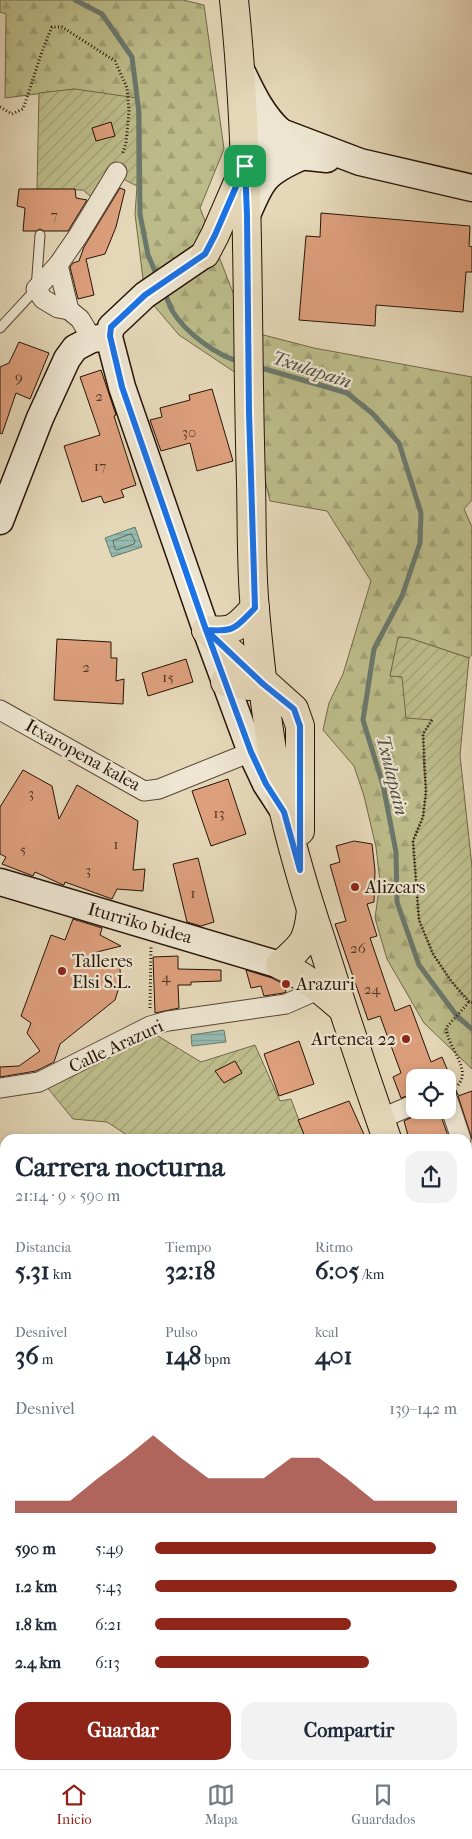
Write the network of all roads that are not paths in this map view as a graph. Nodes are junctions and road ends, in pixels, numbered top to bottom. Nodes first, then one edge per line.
1 (225, 0) edge
2 (234, 0) edge
3 (241, 70) junction
4 (281, 132) junction
5 (245, 155) junction
6 (301, 157) junction
7 (360, 162) junction
8 (117, 172) road end
9 (472, 188) edge
10 (247, 215) junction
11 (40, 236) dead end
12 (247, 241) junction
13 (199, 258) junction
14 (58, 265) junction
15 (36, 289) junction
16 (69, 310) junction
17 (0, 328) edge
18 (101, 338) junction
19 (0, 521) edge
20 (255, 608) junction
21 (206, 630) junction
22 (225, 682) junction
23 (263, 684) junction
24 (0, 710) edge
25 (251, 752) junction
26 (284, 812) junction
27 (300, 870) junction
28 (0, 882) edge
29 (312, 910) junction
30 (326, 957) junction
31 (288, 968) junction
32 (320, 989) junction
33 (342, 1008) junction
34 (0, 1088) edge
35 (406, 1111) edge
36 (456, 1116) edge
37 (384, 1129) edge
38 (460, 1134) edge

1 - 2 lane
2 - 3 main road
3 - 4 street
3 - 5 main road
4 - 5 street
4 - 7 street
5 - 6 street
5 - 10 main road
5 - 13 main road
6 - 7 street
6 - 10 street
7 - 9 street
8 - 14 street
10 - 12 main road
11 - 15 lane
12 - 13 main road
12 - 20 main road
13 - 18 street
14 - 15 street
14 - 16 street
15 - 16 street
15 - 17 lane
16 - 18 street
18 - 19 street
18 - 21 street
20 - 21 main road
20 - 23 main road
21 - 22 street
21 - 23 main road
22 - 23 main road
22 - 25 street
23 - 26 main road
23 - 27 main road
24 - 25 street, Itxaropena kalea
25 - 26 street
26 - 27 main road
27 - 29 main road
28 - 31 street, Iturriko bidea
29 - 30 main road
29 - 31 main road
30 - 31 main road
30 - 33 main road
31 - 32 main road
32 - 33 main road
32 - 34 street, Calle Arazuri
33 - 37 main road
35 - 37 street
36 - 38 street

